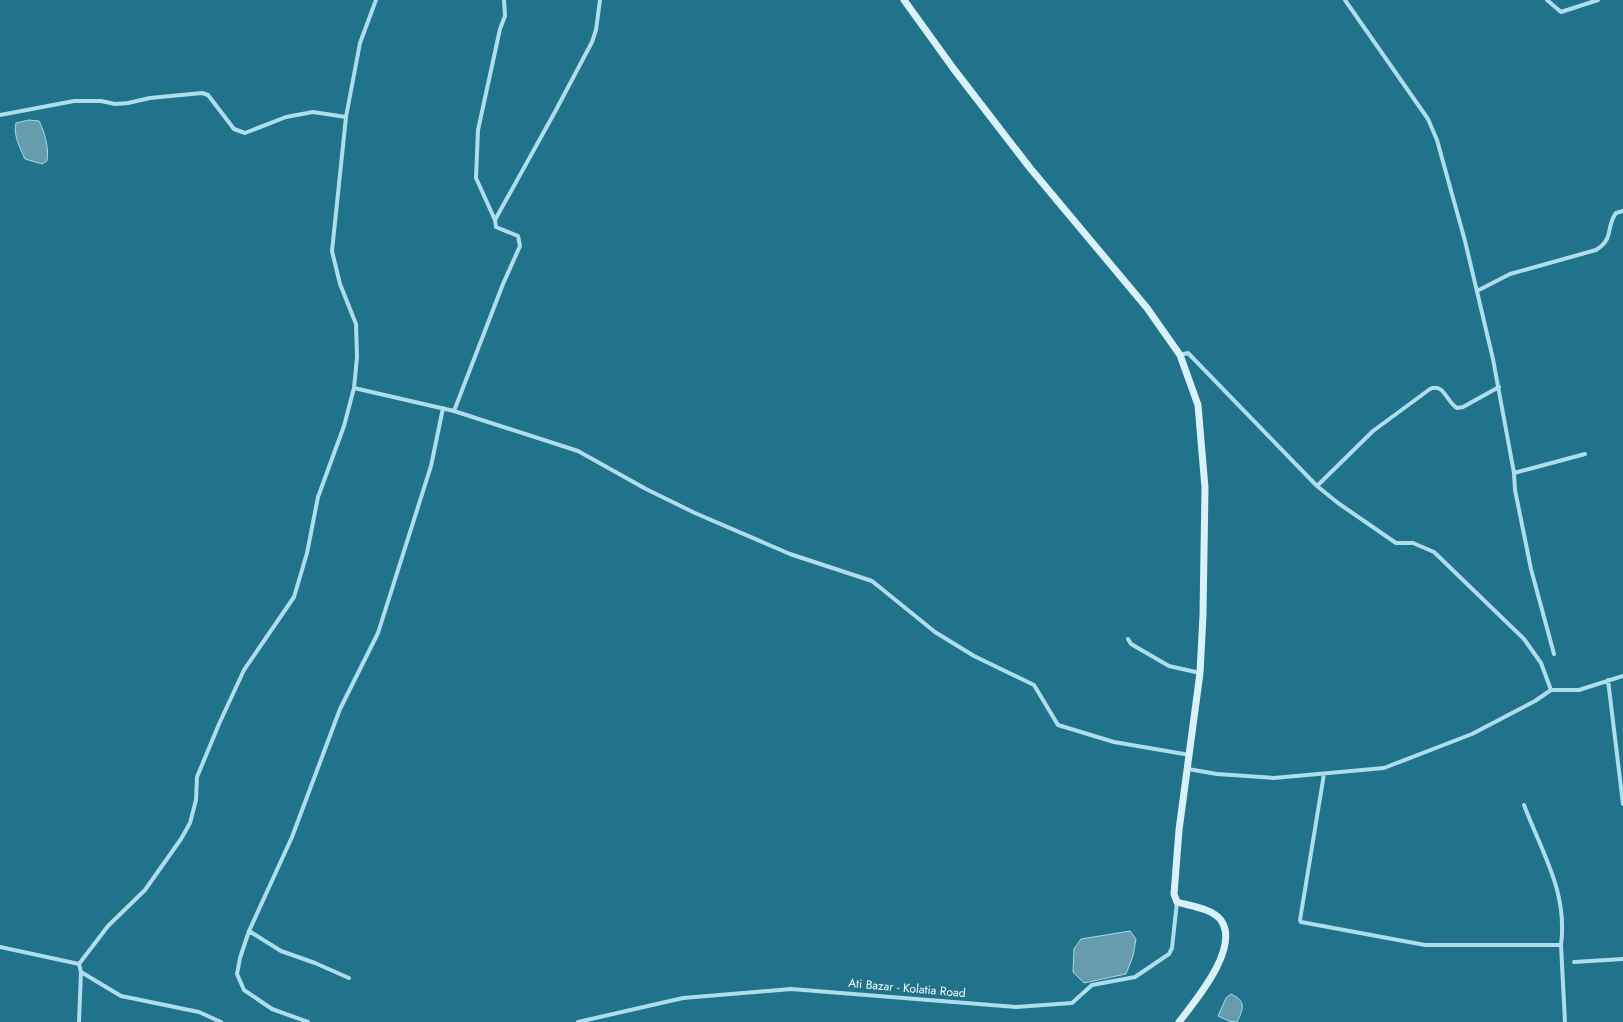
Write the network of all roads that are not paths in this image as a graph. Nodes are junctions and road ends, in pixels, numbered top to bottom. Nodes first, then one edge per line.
1 (376, 0) edge
2 (504, 0) edge
3 (600, 0) edge
4 (904, 0) edge
5 (1345, 0) edge
6 (1547, 0) edge
7 (1598, 0) edge
8 (0, 115) edge
9 (346, 117) junction
10 (1623, 211) edge
11 (495, 220) junction
12 (1477, 291) junction
13 (1180, 355) junction
14 (1499, 387) junction
15 (354, 388) junction
16 (443, 408) junction
17 (454, 411) junction
18 (1585, 454) dead end
19 (1514, 473) junction
20 (1317, 486) junction
21 (1128, 639) dead end
22 (1554, 654) dead end
23 (1200, 673) junction
24 (1623, 676) edge
25 (1608, 680) junction
26 (1551, 690) junction
27 (1190, 755) junction
28 (1188, 769) junction
29 (1324, 774) junction
30 (1623, 804) edge
31 (1524, 805) dead end
32 (1177, 902) junction
33 (249, 930) junction
34 (1561, 946) junction
35 (0, 947) edge
36 (1623, 959) edge
37 (1574, 962) dead end
38 (79, 964) junction
39 (81, 972) junction
40 (349, 978) dead end
41 (79, 1022) edge
42 (221, 1022) edge
43 (308, 1022) edge
44 (578, 1022) edge
45 (1179, 1022) edge
46 (1565, 1022) edge

1 - 9 street
2 - 11 street
3 - 11 street
4 - 13 main road
5 - 12 street
6 - 7 street
8 - 9 street
9 - 15 street
10 - 12 street
11 - 17 street
12 - 14 street
13 - 20 street
13 - 23 main road
14 - 19 street
14 - 20 street
15 - 16 street
15 - 38 street
16 - 17 street
16 - 33 street
17 - 27 street
18 - 19 street
19 - 22 street
20 - 26 street
21 - 23 street
23 - 27 main road
24 - 25 street
25 - 26 street
25 - 30 street
26 - 29 street
27 - 28 main road
28 - 29 street
28 - 32 main road
29 - 34 street
31 - 34 street
32 - 44 street, Ati Bazar - Kolatia Road
32 - 45 main road
33 - 40 street
33 - 43 street
34 - 46 street
35 - 38 street
36 - 37 street
38 - 39 street
39 - 41 street
39 - 42 street

